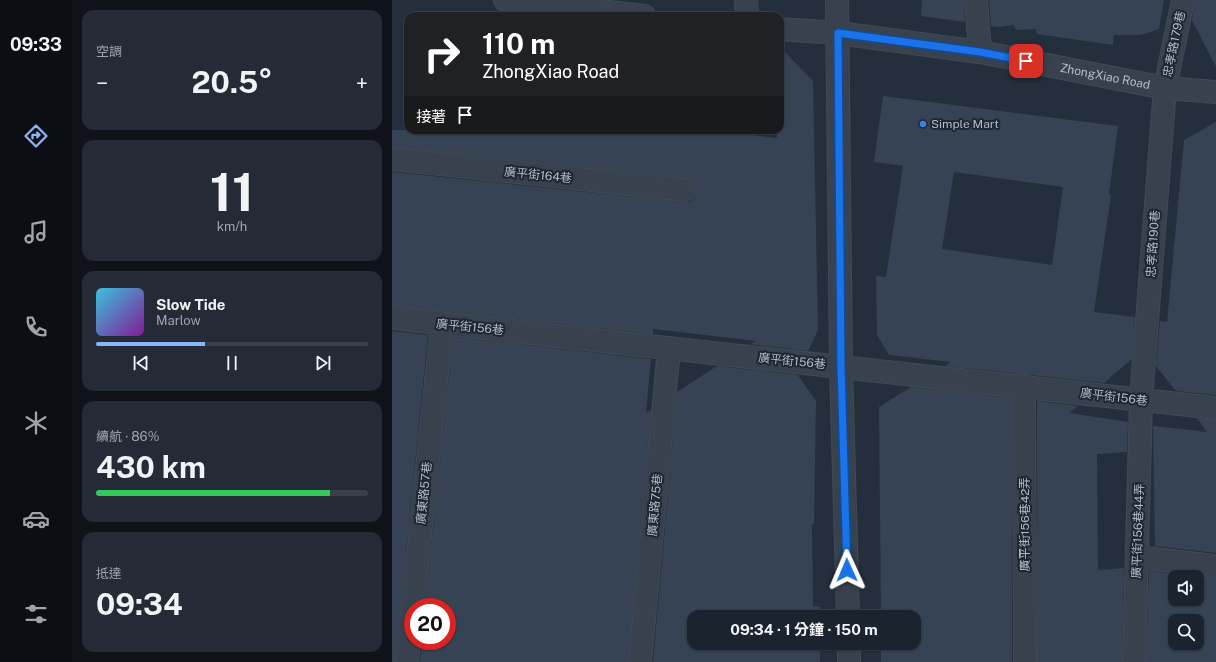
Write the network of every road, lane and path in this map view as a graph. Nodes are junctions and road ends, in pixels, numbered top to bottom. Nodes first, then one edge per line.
1 (746, 0) edge
2 (837, 0) edge
3 (976, 0) edge
4 (1183, 0) edge
5 (513, 1) edge
6 (609, 12) edge
7 (747, 12) edge
8 (784, 29) edge
9 (838, 33) junction
10 (980, 52) junction
11 (1165, 88) junction
12 (1216, 92) edge
13 (392, 159) edge
14 (685, 190) dead end
15 (392, 318) edge
16 (442, 324) junction
17 (669, 348) junction
18 (841, 366) junction
19 (1024, 386) junction
20 (1142, 400) junction
21 (1216, 408) edge
22 (1137, 557) junction
23 (1216, 566) edge
24 (848, 610) edge
25 (849, 650) edge
26 (407, 662) edge
27 (640, 662) edge
28 (849, 662) edge
29 (1025, 662) edge
30 (1134, 662) edge

1 - 7 lane
2 - 9 lane
3 - 10 lane
4 - 11 lane, 忠孝路179巷
5 - 6 lane
8 - 9 lane, ZhongXiao Road
9 - 10 lane, ZhongXiao Road
9 - 18 lane
10 - 11 lane, ZhongXiao Road
11 - 12 lane, ZhongXiao Road
11 - 20 lane, 忠孝路190巷
13 - 14 lane, 廣平街164巷
15 - 16 lane, 廣平街156巷
16 - 17 lane, 廣平街156巷
16 - 26 lane, 廣東路57巷
17 - 18 lane, 廣平街156巷
17 - 27 lane, 廣東路75巷
18 - 19 lane, 廣平街156巷
18 - 24 lane
19 - 20 lane, 廣平街156巷
19 - 29 lane, 廣平街156巷42弄
20 - 21 lane, 廣平街156巷
20 - 22 lane, 廣平街156巷44弄
22 - 23 lane
22 - 30 lane, 廣平街156巷44弄
25 - 28 lane

